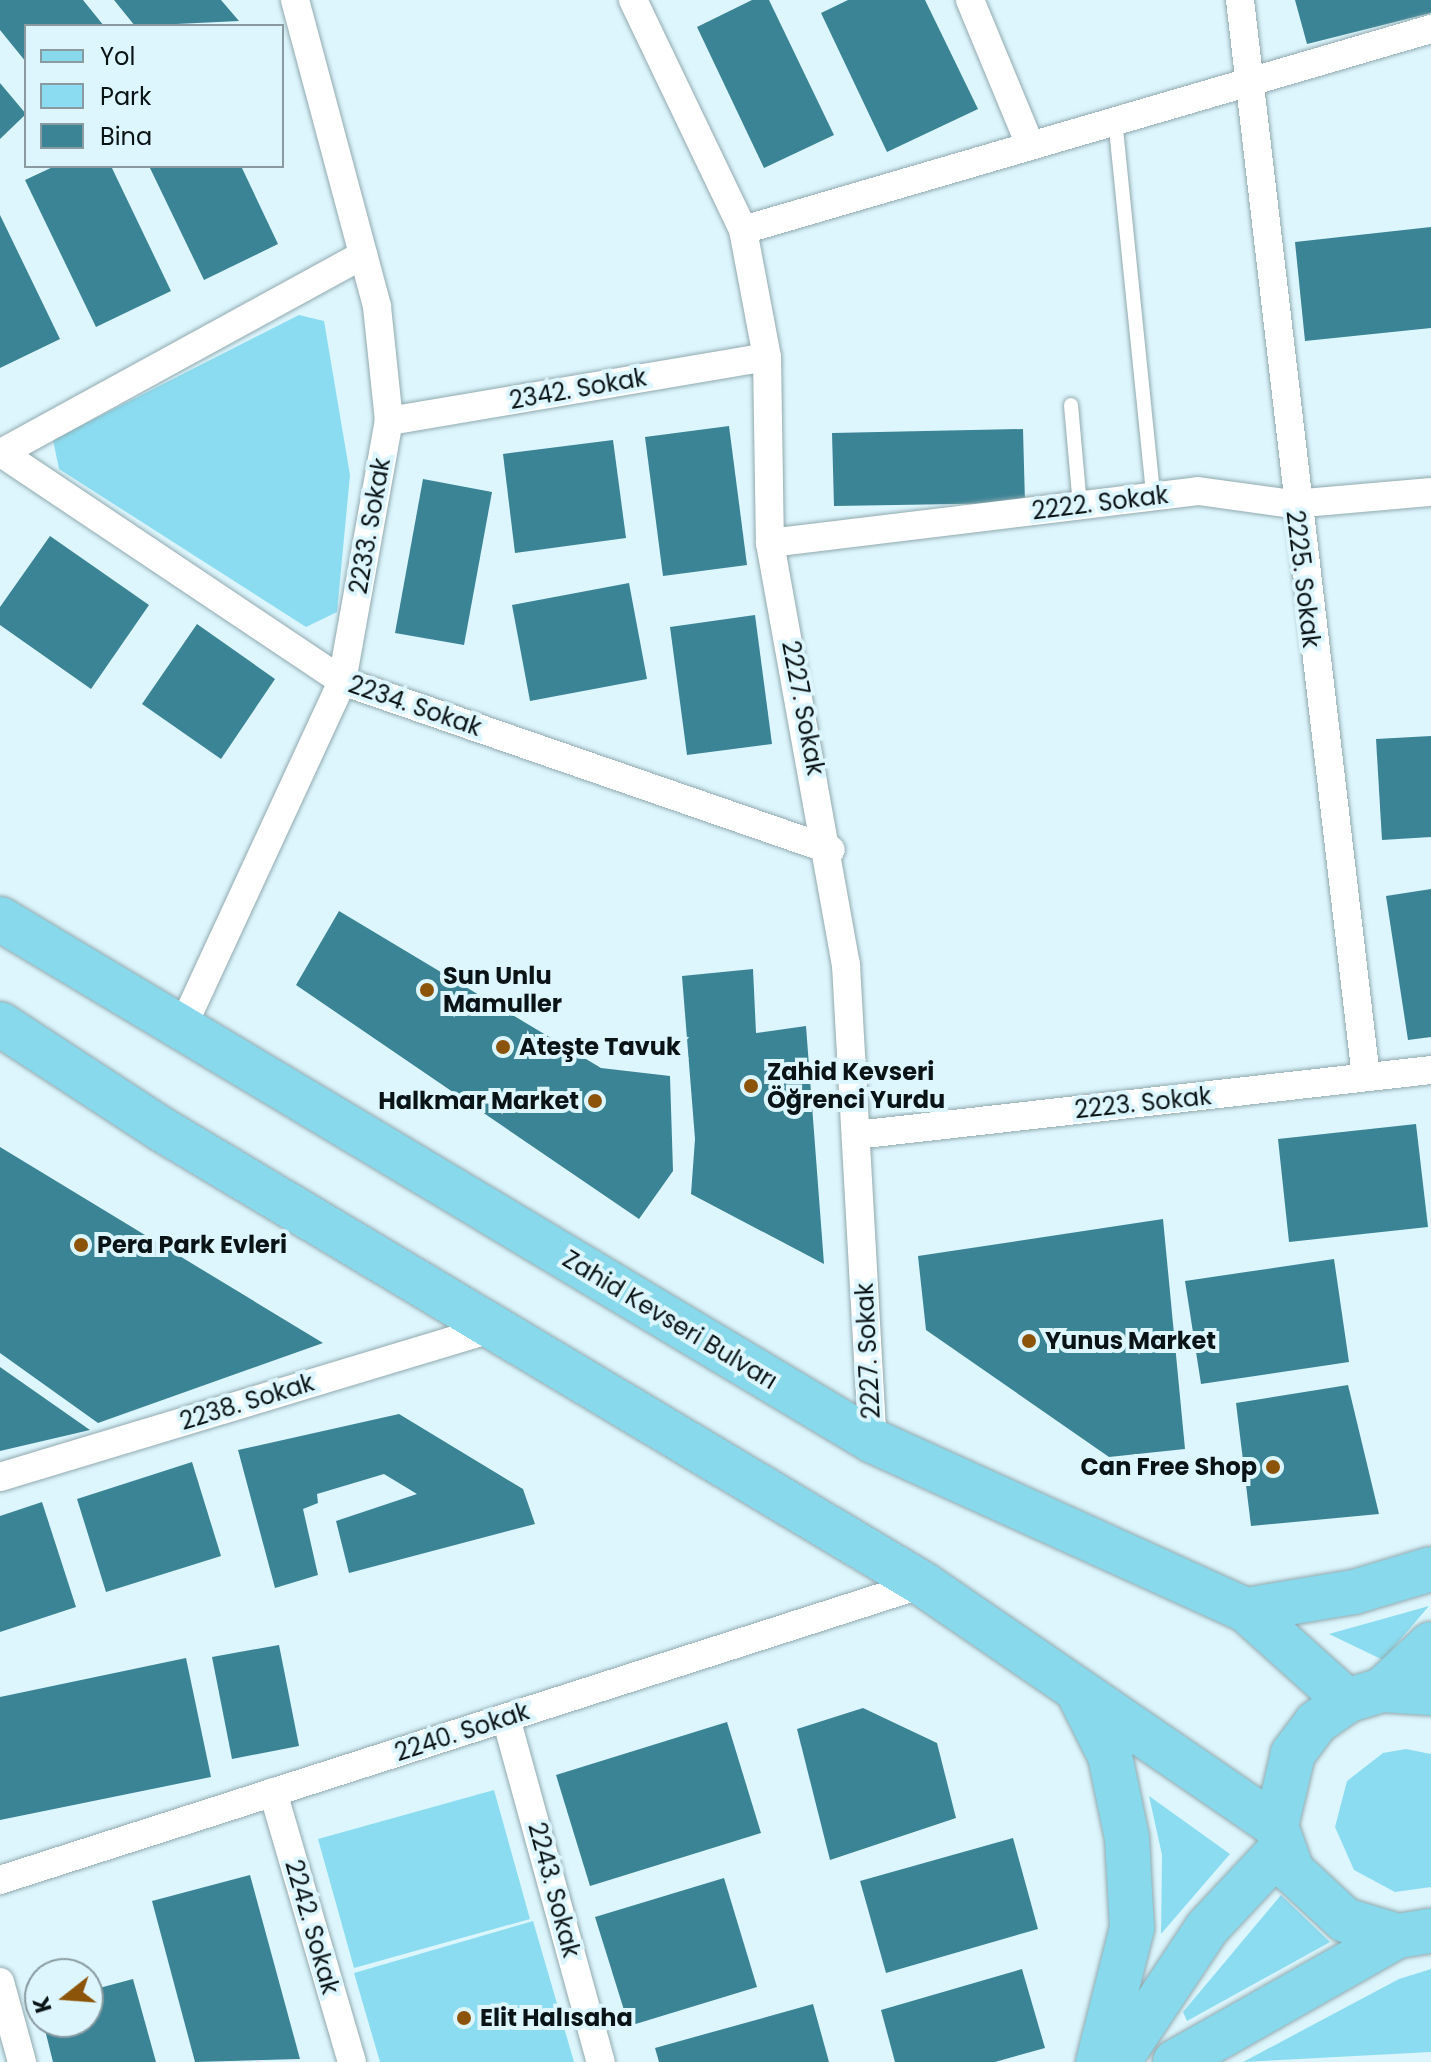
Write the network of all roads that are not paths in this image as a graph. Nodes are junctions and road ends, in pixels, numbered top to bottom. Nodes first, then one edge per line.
1 (295, 0) edge
2 (633, 0) edge
3 (970, 0) edge
4 (1240, 0) edge
5 (1431, 29) edge
6 (1249, 80) junction
7 (1115, 119) junction
8 (1030, 145) junction
9 (743, 230) junction
10 (363, 255) junction
11 (767, 357) junction
12 (1071, 405) dead end
13 (389, 421) junction
14 (1, 453) edge
15 (1431, 492) edge
16 (1153, 496) junction
17 (1293, 504) junction
18 (1080, 505) junction
19 (770, 543) junction
20 (342, 681) junction
21 (831, 850) junction
22 (0, 919) edge
23 (0, 1024) edge
24 (182, 1028) junction
25 (1431, 1070) edge
26 (1366, 1077) junction
27 (856, 1135) junction
28 (494, 1328) junction
29 (873, 1441) junction
30 (0, 1477) edge
31 (1431, 1569) edge
32 (923, 1584) junction
33 (1246, 1610) junction
34 (1431, 1644) edge
35 (1078, 1692) junction
36 (1431, 1693) edge
37 (1364, 1695) junction
38 (506, 1718) junction
39 (273, 1792) junction
40 (1279, 1837) junction
41 (0, 1880) edge
42 (1415, 1934) edge
43 (0, 1982) edge
44 (22, 2062) edge
45 (352, 2062) edge
46 (601, 2062) edge
47 (1098, 2062) edge
48 (1118, 2062) edge
49 (1175, 2062) edge

1 - 10 street, 2233. Sokak
2 - 9 street, 2227. Sokak
3 - 8 street
4 - 6 street, 2225. Sokak
5 - 6 street
6 - 7 street
6 - 17 street, 2225. Sokak
7 - 8 street
7 - 16 lane
8 - 9 street
9 - 11 street, 2227. Sokak
10 - 13 street, 2233. Sokak
10 - 14 street
11 - 13 street, 2342. Sokak
11 - 19 street, 2227. Sokak
12 - 18 lane
13 - 20 street, 2233. Sokak
14 - 20 street, 2234. Sokak
15 - 17 street, 2222. Sokak
16 - 17 street, 2222. Sokak
16 - 18 street, 2222. Sokak
17 - 26 street, 2225. Sokak
18 - 19 street, 2222. Sokak
19 - 21 street, 2227. Sokak
20 - 21 street, 2234. Sokak
20 - 24 street, 2233. Sokak
21 - 27 street, 2227. Sokak
22 - 24 main road, Zahid Kevseri Bulvarı
23 - 28 main road
24 - 29 main road, Zahid Kevseri Bulvarı
25 - 26 street, 2223. Sokak
26 - 27 street, 2223. Sokak
27 - 29 street, 2227. Sokak
28 - 30 street, 2238. Sokak
28 - 32 main road
29 - 33 main road, Zahid Kevseri Bulvarı
31 - 33 main road
32 - 35 main road
32 - 38 street, 2240. Sokak
33 - 37 main road, Zahid Kevseri Bulvarı
34 - 37 main road
35 - 40 main road
35 - 47 main road
36 - 37 main road
37 - 40 main road
38 - 39 street, 2240. Sokak
38 - 46 street, 2243. Sokak
39 - 41 street, 2240. Sokak
39 - 45 street, 2242. Sokak
40 - 42 main road
40 - 48 main road
42 - 49 main road
43 - 44 street

